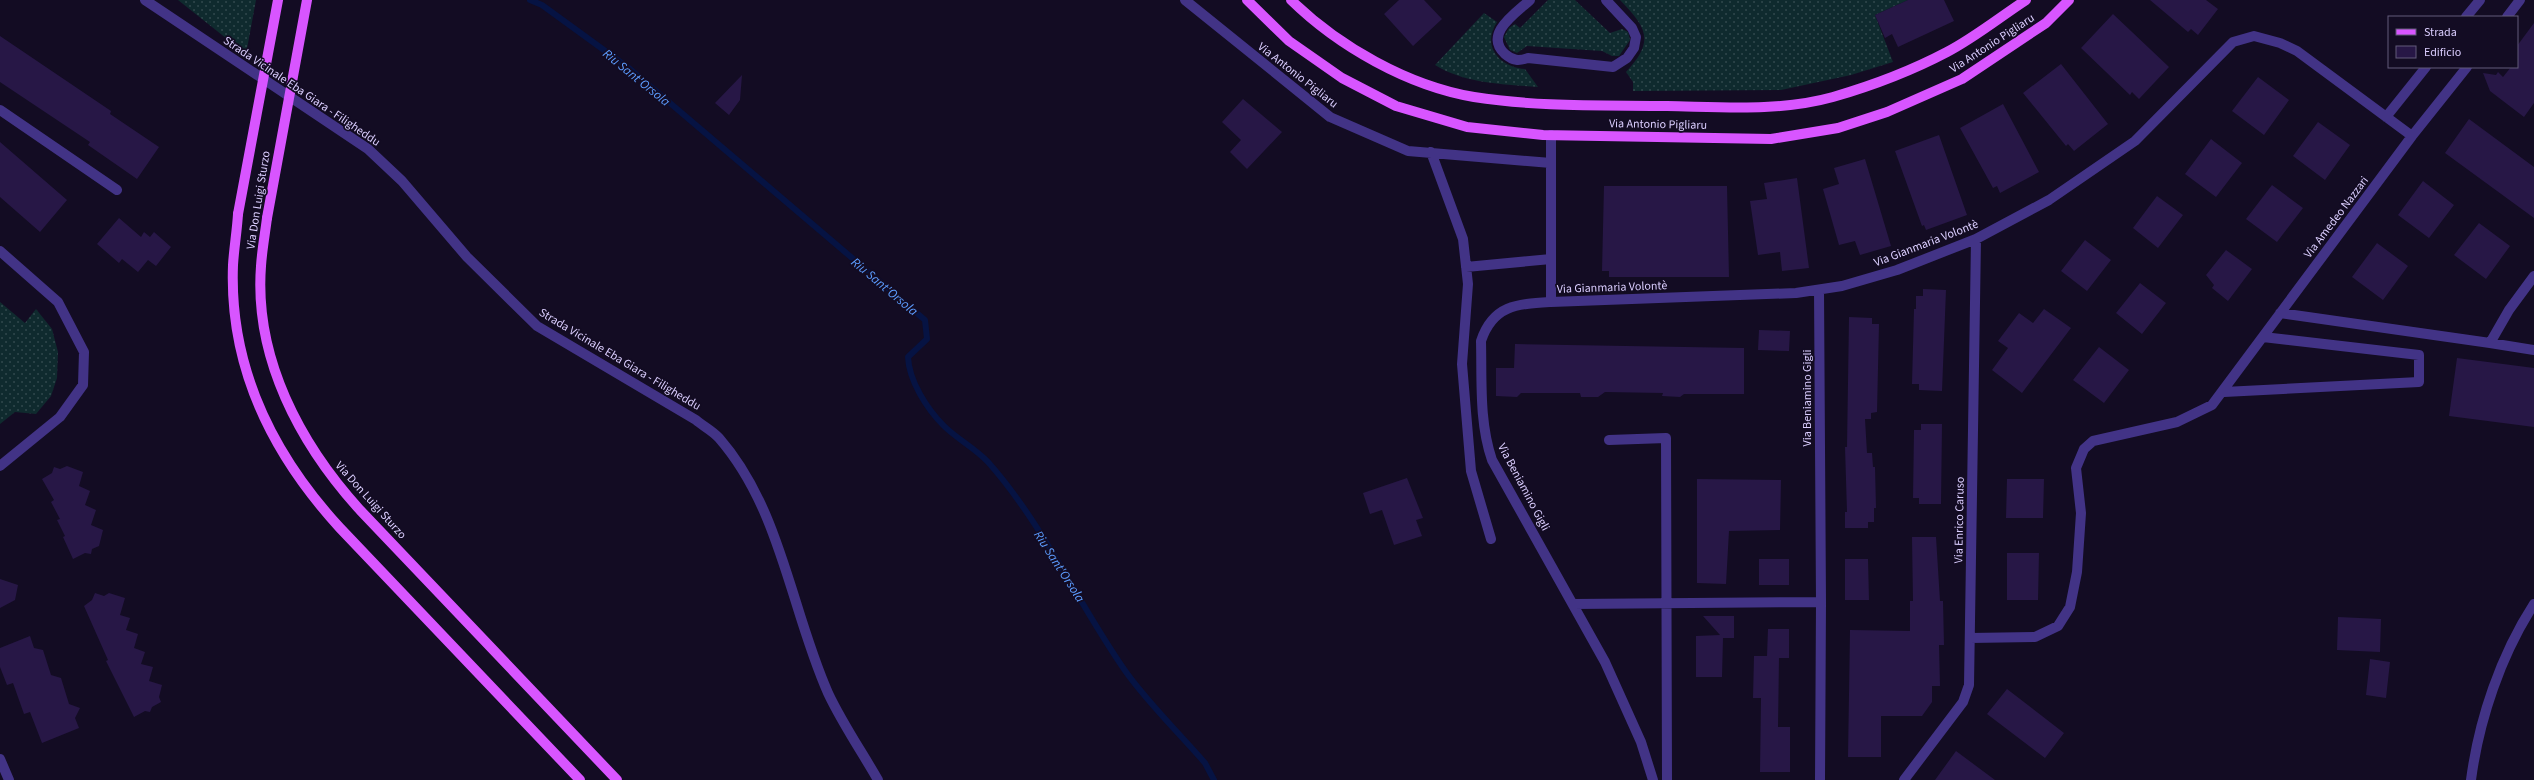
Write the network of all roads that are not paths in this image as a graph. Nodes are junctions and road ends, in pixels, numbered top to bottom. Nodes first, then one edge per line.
1 (145, 0) edge
2 (278, 0) edge
3 (307, 0) edge
4 (1185, 0) edge
5 (1247, 0) edge
6 (1291, 0) edge
7 (1530, 0) edge
8 (1606, 0) edge
9 (2026, 0) edge
10 (2069, 0) edge
11 (2480, 0) edge
12 (2520, 0) edge
13 (2467, 16) edge
14 (2508, 16) edge
15 (2425, 68) edge
16 (2466, 68) edge
17 (0, 110) edge
18 (2386, 117) junction
19 (1551, 135) junction
20 (2412, 136) junction
21 (1431, 152) junction
22 (1551, 163) junction
23 (117, 190) dead end
24 (1976, 239) junction
25 (0, 251) edge
26 (1551, 259) junction
27 (1466, 267) junction
28 (2534, 276) edge
29 (1819, 290) junction
30 (1551, 302) junction
31 (2280, 313) junction
32 (2263, 337) junction
33 (2490, 343) junction
34 (2534, 350) edge
35 (2224, 392) junction
36 (1609, 440) dead end
37 (0, 466) edge
38 (1491, 539) dead end
39 (1667, 602) junction
40 (1821, 602) junction
41 (1573, 604) junction
42 (2534, 604) edge
43 (1970, 638) junction
44 (0, 759) edge
45 (10, 780) edge
46 (580, 780) edge
47 (617, 780) edge
48 (878, 780) edge
49 (1653, 780) edge
50 (1667, 780) edge
51 (1820, 780) edge
52 (1904, 780) edge
53 (2471, 780) edge

1 - 48 street, Strada Vicinale Eba Giara - Filigheddu
2 - 46 main road, Via Don Luigi Sturzo, bridge
3 - 47 main road, Via Don Luigi Sturzo, bridge
4 - 21 street, Via Antonio Pigliaru
5 - 19 main road, Via Antonio Pigliaru
6 - 9 main road, Via Antonio Pigliaru
7 - 8 street
10 - 19 main road, Via Antonio Pigliaru
11 - 13 street
12 - 14 street
15 - 18 street
16 - 20 street
17 - 23 street
18 - 20 street, Via Gianmaria Volontè
18 - 24 street, Via Gianmaria Volontè
19 - 22 street, Via Gianmaria Volontè
20 - 31 street, Via Amedeo Nazzari
21 - 22 street, Via Antonio Pigliaru
21 - 27 street
22 - 26 street, Via Gianmaria Volontè
24 - 29 street, Via Gianmaria Volontè
24 - 43 street, Via Enrico Caruso
25 - 37 street
26 - 27 street
26 - 30 street, Via Gianmaria Volontè
27 - 38 street
28 - 33 street
29 - 30 street, Via Gianmaria Volontè
29 - 40 street, Via Beniamino Gigli
30 - 41 street, Via Beniamino Gigli
31 - 32 street, Via Amedeo Nazzari
31 - 33 street
32 - 35 street, Via Amedeo Nazzari
32 - 35 street
33 - 34 street
35 - 43 street, Via Amedeo Nazzari
36 - 39 street
39 - 40 street
39 - 41 street
39 - 50 street
40 - 51 street, Via Beniamino Gigli
41 - 49 street, Via Beniamino Gigli
42 - 53 street
43 - 52 street, Via Enrico Caruso
44 - 45 street

